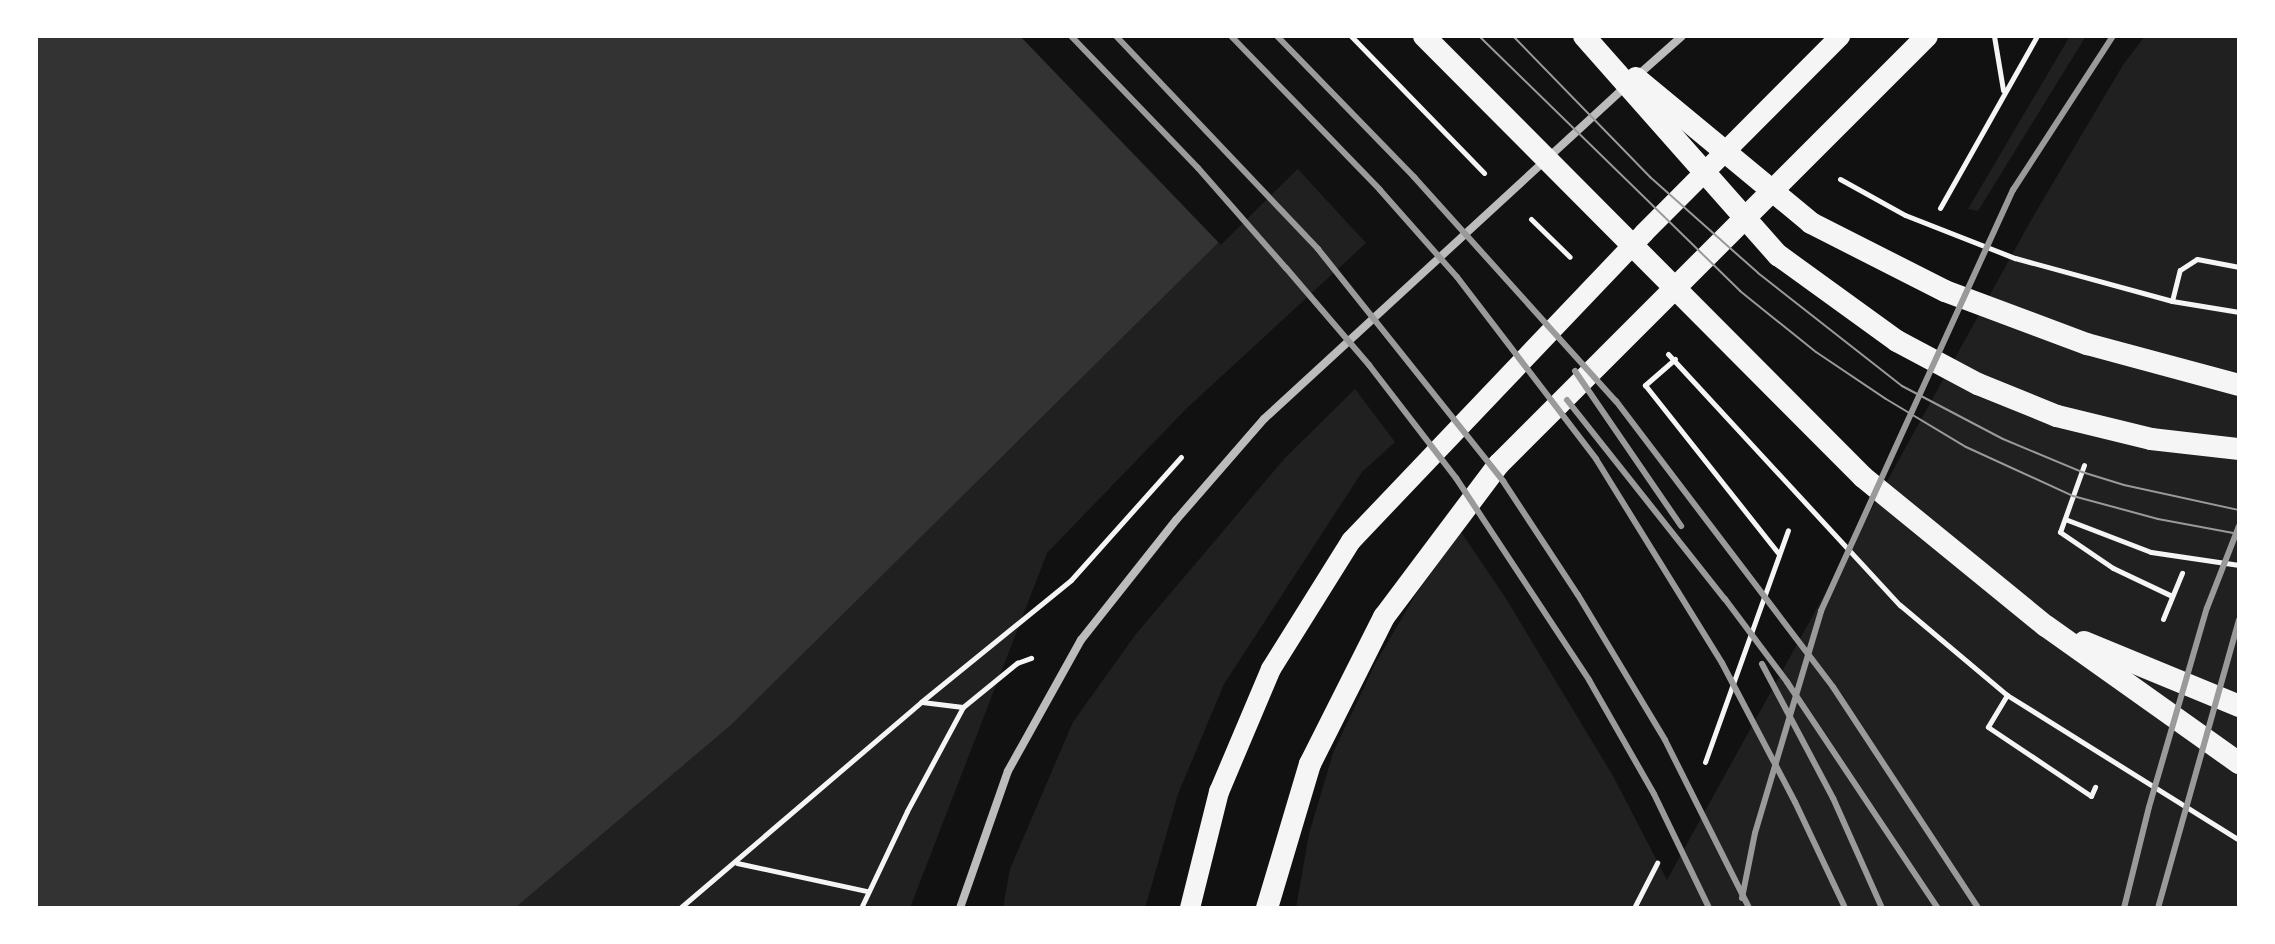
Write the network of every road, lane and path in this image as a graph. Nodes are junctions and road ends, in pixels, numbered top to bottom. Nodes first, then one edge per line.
1 (1351, 36) edge
2 (1424, 36) edge
3 (1584, 36) edge
4 (1682, 36) edge
5 (1840, 36) edge
6 (1994, 36) edge
7 (2037, 36) edge
8 (1922, 41) edge
9 (2003, 91) junction
10 (1492, 180) dead end
11 (1850, 186) dead end
12 (1940, 208) dead end
13 (1525, 213) dead end
14 (2239, 267) edge
15 (1581, 268) dead end
16 (2172, 301) junction
17 (2239, 312) edge
18 (1659, 345) dead end
19 (1675, 359) junction
20 (2239, 385) edge
21 (2239, 449) edge
22 (2084, 465) dead end
23 (2065, 519) junction
24 (1788, 530) dead end
25 (1778, 553) junction
26 (2239, 565) edge
27 (2182, 573) dead end
28 (1071, 580) dead end
29 (2172, 596) junction
30 (2163, 619) dead end
31 (2046, 626) junction
32 (1081, 640) junction
33 (2007, 695) junction
34 (921, 702) junction
35 (2239, 706) edge
36 (963, 707) junction
37 (1705, 762) dead end
38 (2239, 763) edge
39 (2095, 787) dead end
40 (2239, 840) edge
41 (736, 863) junction
42 (1657, 863) dead end
43 (867, 891) junction
44 (680, 908) edge
45 (861, 908) edge
46 (960, 908) edge
47 (1190, 908) edge
48 (1267, 908) edge
49 (1634, 908) edge

1 - 10 path
2 - 31 highway
3 - 20 highway
3 - 21 highway
4 - 32 street
5 - 47 main road
6 - 9 path
7 - 9 path
8 - 48 highway
9 - 12 path
11 - 16 path
13 - 15 path
14 - 16 path
16 - 17 path
18 - 19 path
19 - 25 path
19 - 33 path
22 - 23 path
23 - 26 path
23 - 29 path
24 - 25 path
25 - 37 path
27 - 29 path
28 - 34 path
29 - 30 path
31 - 35 highway
31 - 38 highway
32 - 36 path
32 - 46 street
33 - 39 path
33 - 40 path
34 - 36 path
34 - 41 path
36 - 43 path
41 - 43 path
41 - 44 path
42 - 49 path
43 - 45 path

